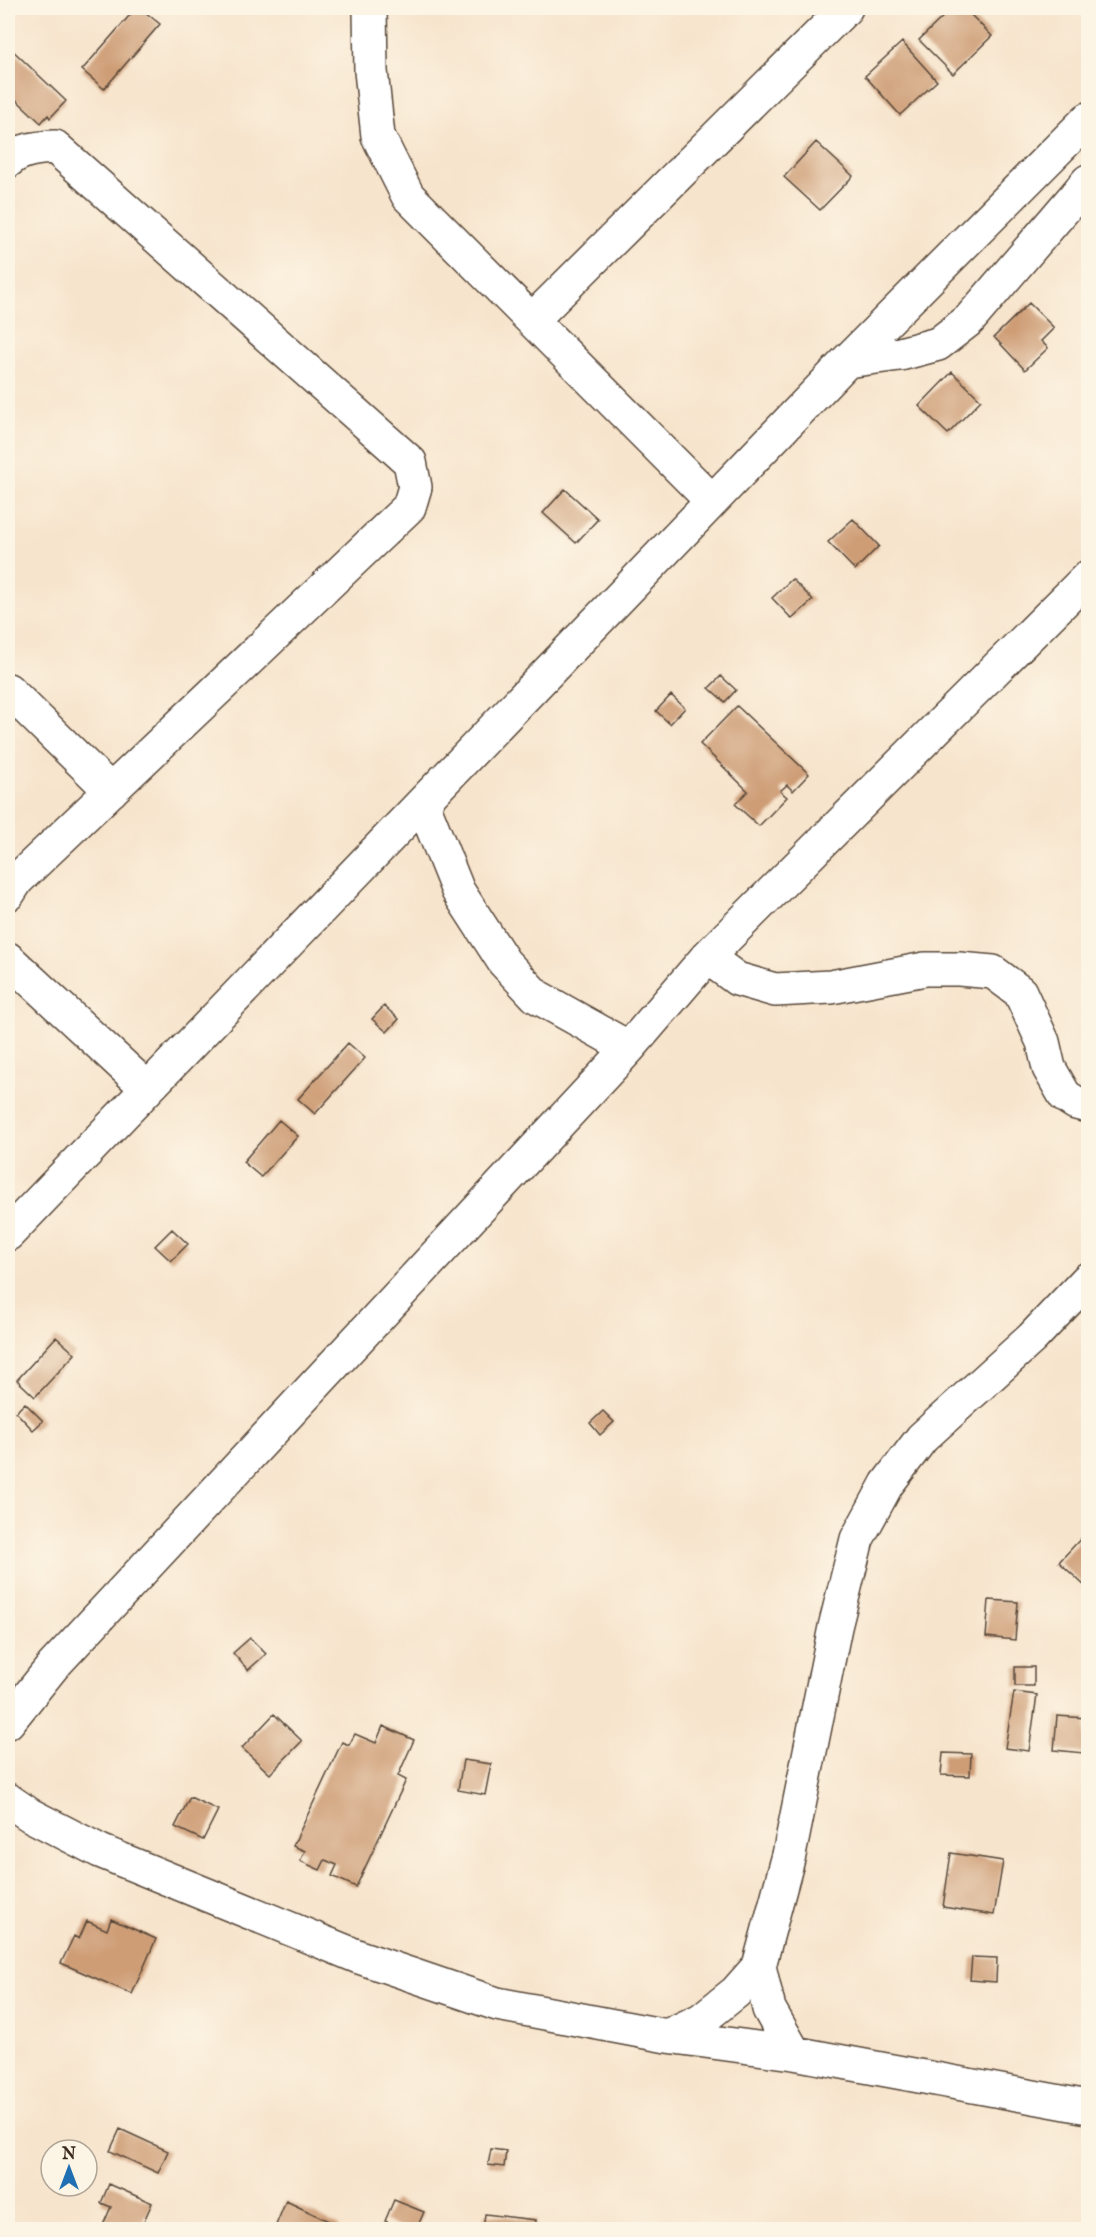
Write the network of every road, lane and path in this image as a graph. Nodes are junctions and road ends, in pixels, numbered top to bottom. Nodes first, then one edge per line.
1 (370, 8) edge
2 (846, 8) edge
3 (1089, 119) edge
4 (8, 161) edge
5 (1089, 181) edge
6 (533, 320) junction
7 (847, 361) junction
8 (712, 501) junction
9 (1089, 577) edge
10 (8, 690) edge
11 (111, 791) junction
12 (423, 804) junction
13 (8, 894) edge
14 (707, 957) junction
15 (8, 959) edge
16 (629, 1048) junction
17 (147, 1088) junction
18 (1089, 1106) edge
19 (8, 1234) edge
20 (1089, 1279) edge
21 (8, 1722) edge
22 (8, 1800) edge
23 (759, 1966) junction
24 (667, 2036) junction
25 (794, 2053) junction
26 (1089, 2107) edge

1 - 6 street
2 - 6 street
3 - 7 street
4 - 11 street
5 - 7 street
6 - 8 street
7 - 8 street
8 - 12 street
9 - 14 street
10 - 11 street
11 - 13 street
12 - 16 street
12 - 17 street
14 - 16 street
14 - 18 street
15 - 17 street
16 - 21 street
17 - 19 street
20 - 23 street
22 - 24 street
23 - 24 street
23 - 25 street
24 - 25 street
25 - 26 street

